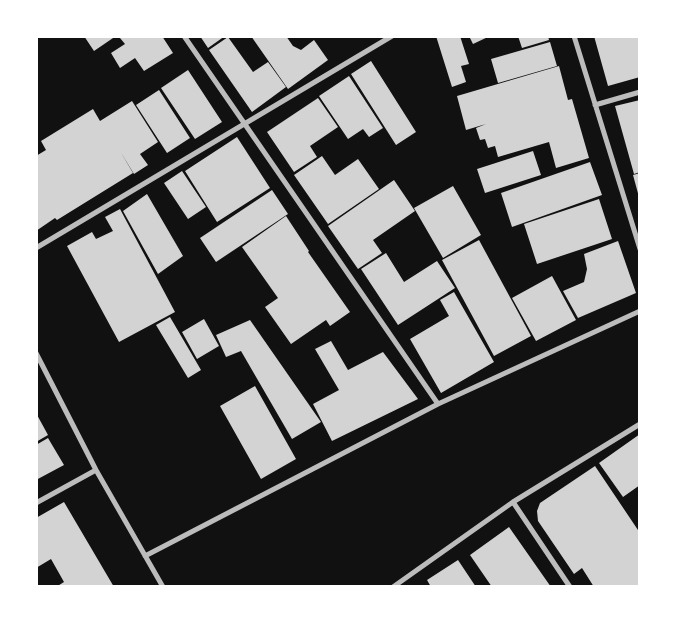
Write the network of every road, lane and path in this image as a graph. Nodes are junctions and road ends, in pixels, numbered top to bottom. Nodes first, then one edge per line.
1 (184, 36) edge
2 (392, 36) edge
3 (574, 36) edge
4 (640, 92) edge
5 (595, 105) junction
6 (244, 124) junction
7 (36, 248) edge
8 (640, 249) edge
9 (640, 311) edge
10 (36, 354) edge
11 (438, 404) junction
12 (640, 424) edge
13 (96, 470) junction
14 (514, 502) junction
15 (36, 503) edge
16 (145, 556) junction
17 (163, 587) edge
18 (393, 587) edge
19 (570, 587) edge

1 - 6 street
2 - 6 street
3 - 5 street
4 - 5 street
5 - 8 street
6 - 7 street
6 - 11 street
9 - 11 street
10 - 13 street
11 - 16 street
12 - 14 street
13 - 15 street
13 - 16 street
14 - 18 street
14 - 19 street
16 - 17 street

